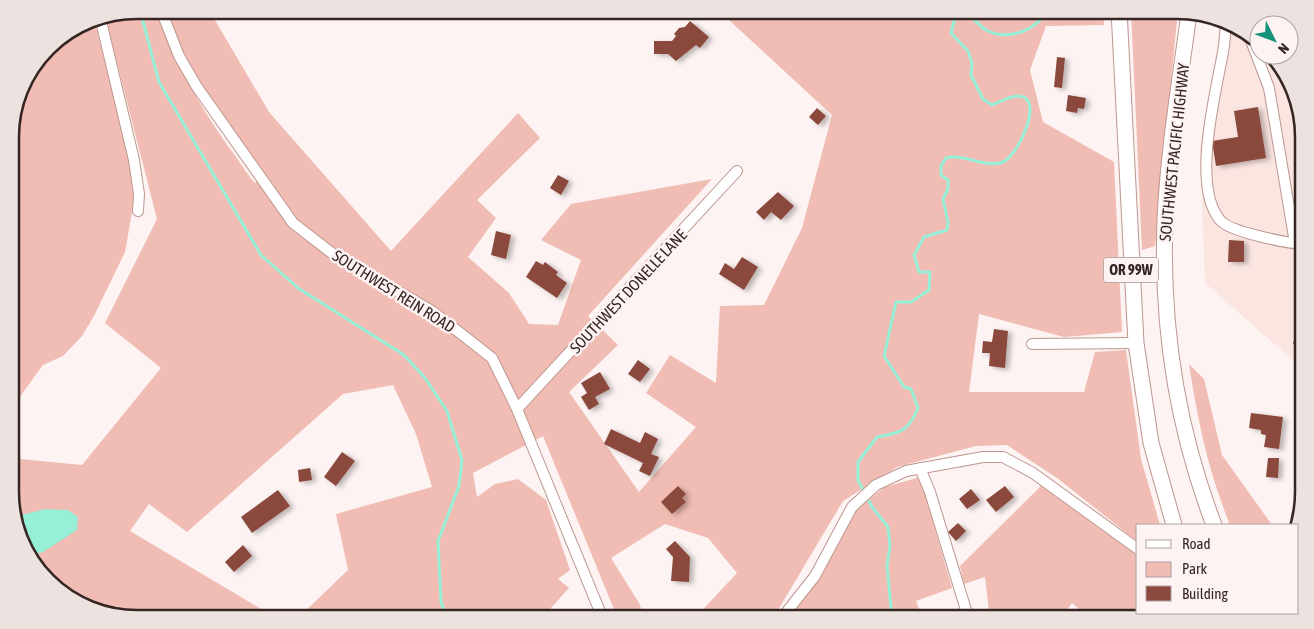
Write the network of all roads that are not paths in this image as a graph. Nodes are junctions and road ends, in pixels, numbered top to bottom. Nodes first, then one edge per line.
1 (165, 19) edge
2 (1119, 19) edge
3 (1188, 20) edge
4 (102, 25) edge
5 (1225, 29) edge
6 (1260, 65) edge
7 (737, 172) dead end
8 (138, 211) dead end
9 (1295, 222) edge
10 (1295, 242) edge
11 (1136, 343) junction
12 (1032, 344) dead end
13 (517, 410) junction
14 (920, 468) junction
15 (1174, 524) edge
16 (1214, 524) edge
17 (1136, 548) edge
18 (599, 610) edge
19 (788, 610) edge
20 (966, 610) dead end

1 - 13 street, SOUTHWEST REIN ROAD
2 - 11 highway, OR 99W
3 - 16 highway, SOUTHWEST PACIFIC HIGHWAY / OR 99W
4 - 8 street
5 - 10 street
6 - 9 street
7 - 13 street, SOUTHWEST DONELLE LANE
11 - 12 street
11 - 15 highway, OR 99W
13 - 18 street, SOUTHWEST REIN ROAD
14 - 17 street
14 - 19 street
14 - 20 street

